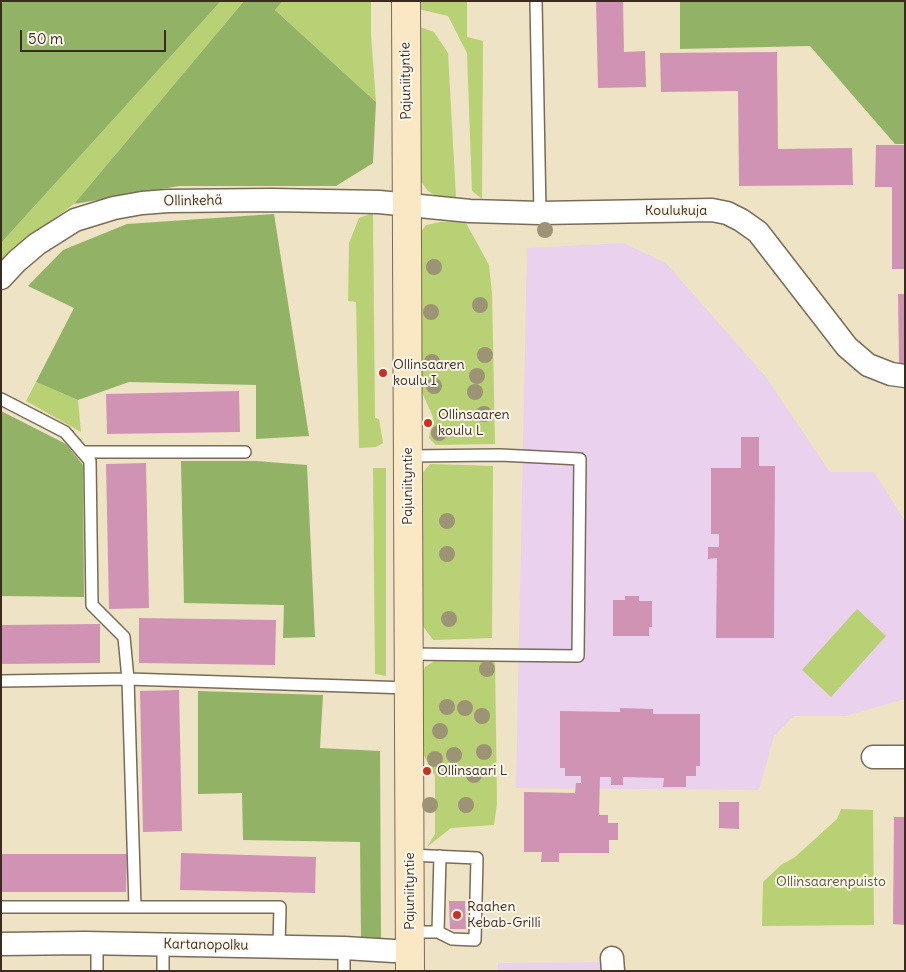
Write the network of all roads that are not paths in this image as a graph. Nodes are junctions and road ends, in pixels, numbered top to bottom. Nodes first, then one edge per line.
1 (406, 1) edge
2 (536, 1) edge
3 (408, 205) junction
4 (540, 213) junction
5 (1, 278) edge
6 (905, 376) edge
7 (1, 399) edge
8 (82, 452) junction
9 (245, 452) dead end
10 (408, 456) junction
11 (408, 654) junction
12 (128, 679) junction
13 (1, 681) edge
14 (409, 688) junction
15 (873, 757) dead end
16 (905, 757) edge
17 (409, 855) junction
18 (440, 856) junction
19 (1, 907) edge
20 (135, 907) junction
21 (438, 932) junction
22 (97, 943) junction
23 (1, 944) edge
24 (164, 944) junction
25 (278, 947) junction
26 (344, 948) junction
27 (410, 952) edge
28 (97, 971) edge
29 (163, 971) edge
30 (344, 971) edge

1 - 3 street, Pajuniityntie
2 - 4 lane
3 - 4 street, Koulukuja
3 - 5 street, Ollinkehä
3 - 10 street, Pajuniityntie
4 - 6 street, Koulukuja
7 - 8 lane
8 - 9 lane
8 - 12 lane
10 - 11 street, Pajuniityntie
10 - 11 lane
11 - 14 street, Pajuniityntie
12 - 13 lane
12 - 14 lane
12 - 20 lane
14 - 17 street, Pajuniityntie
15 - 16 street
17 - 18 lane
17 - 27 street, Pajuniityntie
18 - 21 lane
18 - 21 lane
19 - 20 lane
20 - 25 lane
21 - 27 lane
22 - 23 street, Kartanopolku
22 - 24 street, Kartanopolku
22 - 28 lane
24 - 25 street, Kartanopolku
24 - 29 lane
25 - 26 street, Kartanopolku
26 - 27 street, Kartanopolku
26 - 30 lane

